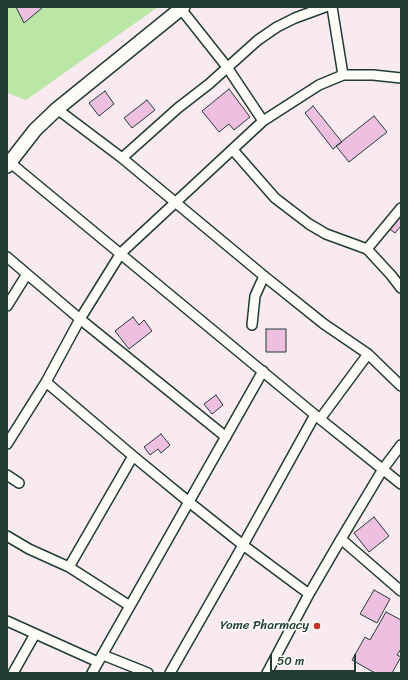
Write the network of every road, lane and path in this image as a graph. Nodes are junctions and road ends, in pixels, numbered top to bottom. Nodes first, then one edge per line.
1 (325, 7) edge
2 (332, 7) edge
3 (182, 8) edge
4 (227, 67) junction
5 (343, 75) junction
6 (401, 78) edge
7 (57, 109) junction
8 (263, 121) junction
9 (233, 150) junction
10 (122, 158) junction
11 (8, 163) edge
12 (175, 203) junction
13 (401, 208) edge
14 (367, 249) junction
15 (121, 254) junction
16 (7, 258) edge
17 (27, 274) junction
18 (264, 276) junction
19 (401, 288) edge
20 (7, 306) edge
21 (80, 319) junction
22 (252, 325) dead end
23 (368, 354) junction
24 (263, 371) junction
25 (46, 382) junction
26 (401, 386) edge
27 (317, 417) junction
28 (226, 437) junction
29 (7, 444) edge
30 (401, 445) edge
31 (133, 456) junction
32 (383, 469) junction
33 (7, 475) edge
34 (19, 483) dead end
35 (401, 484) edge
36 (189, 502) junction
37 (7, 536) edge
38 (341, 539) junction
39 (243, 545) junction
40 (69, 567) junction
41 (401, 591) edge
42 (309, 594) junction
43 (130, 606) junction
44 (7, 621) edge
45 (35, 634) junction
46 (100, 659) junction
47 (13, 673) edge
48 (92, 673) edge
49 (148, 673) edge
50 (170, 673) edge
51 (267, 673) edge

1 - 4 street
2 - 5 street
3 - 4 street
3 - 7 main road
4 - 8 street
4 - 10 street
5 - 6 street
5 - 8 street
7 - 10 street
7 - 11 main road
8 - 9 street
9 - 12 street
9 - 14 street
10 - 12 street
11 - 15 street
12 - 15 street
12 - 18 street
13 - 14 street
14 - 19 street
15 - 21 street
15 - 24 street
16 - 17 street
17 - 20 street
17 - 21 street
18 - 22 street
18 - 23 street
21 - 25 street
21 - 28 street
23 - 26 street
23 - 27 street
24 - 27 street
24 - 28 street
25 - 29 street
25 - 31 street
27 - 32 street
27 - 39 street
28 - 36 street
30 - 32 street
31 - 36 street
31 - 40 street
32 - 35 street
32 - 38 street
33 - 34 street
36 - 39 street
36 - 43 street
37 - 40 street
38 - 41 street
38 - 42 street
39 - 42 street
39 - 50 street
40 - 43 street
42 - 51 street
43 - 46 street
44 - 45 street
45 - 46 street
45 - 47 street
46 - 48 street
46 - 49 street

